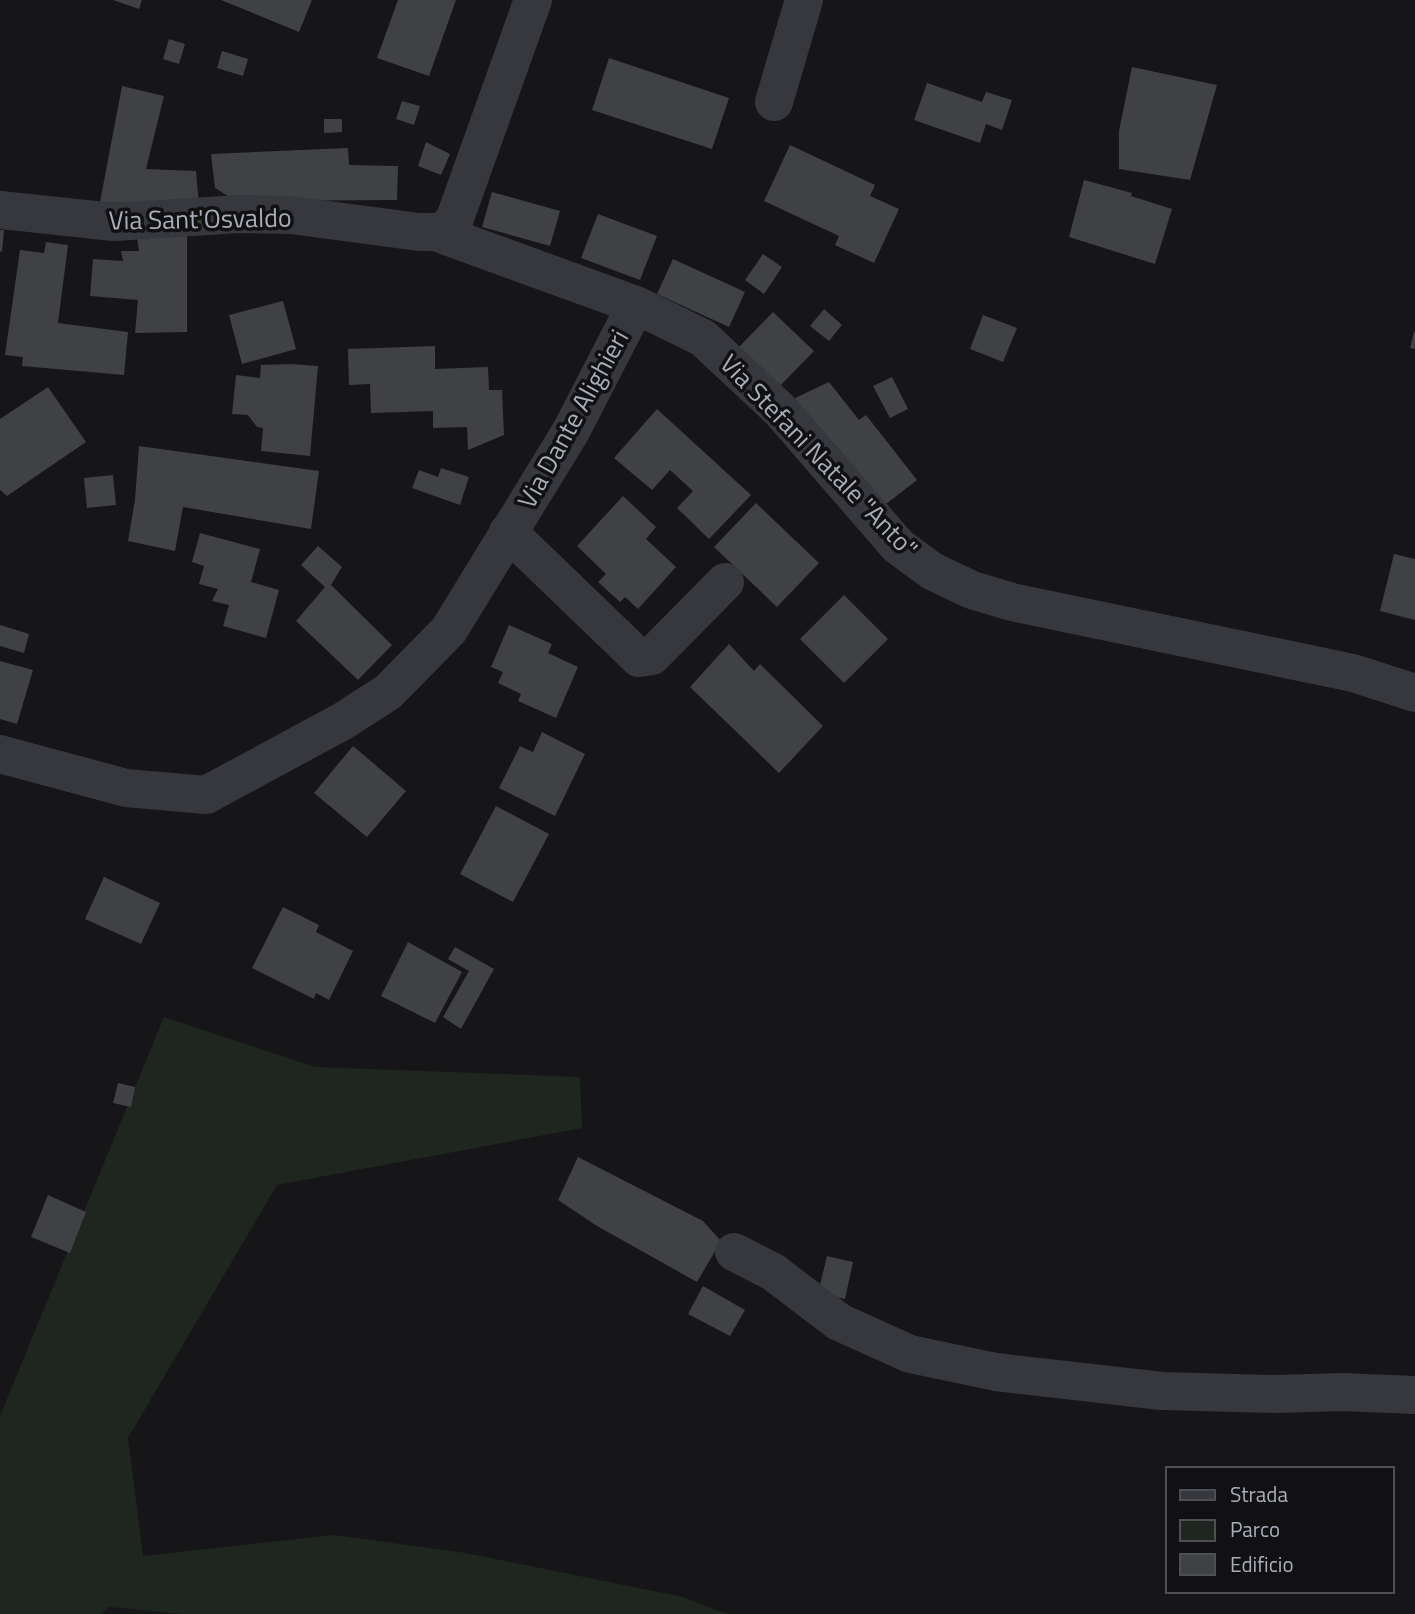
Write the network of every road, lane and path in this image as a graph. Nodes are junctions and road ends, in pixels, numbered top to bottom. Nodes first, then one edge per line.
1 (533, 0) edge
2 (804, 0) edge
3 (774, 102) dead end
4 (0, 210) edge
5 (438, 233) junction
6 (636, 305) junction
7 (508, 532) junction
8 (725, 582) dead end
9 (1415, 693) edge
10 (0, 754) edge
11 (734, 1252) dead end
12 (1415, 1395) edge

1 - 5 street
2 - 3 street
4 - 5 street, Via Sant'Osvaldo
5 - 6 street, Via Stefani Natale "Anto"
6 - 7 street, Via Dante Alighieri
6 - 9 street, Via Stefani Natale "Anto"
7 - 8 street, Via Dante Alighieri
7 - 10 street, Via Dante Alighieri
11 - 12 street

